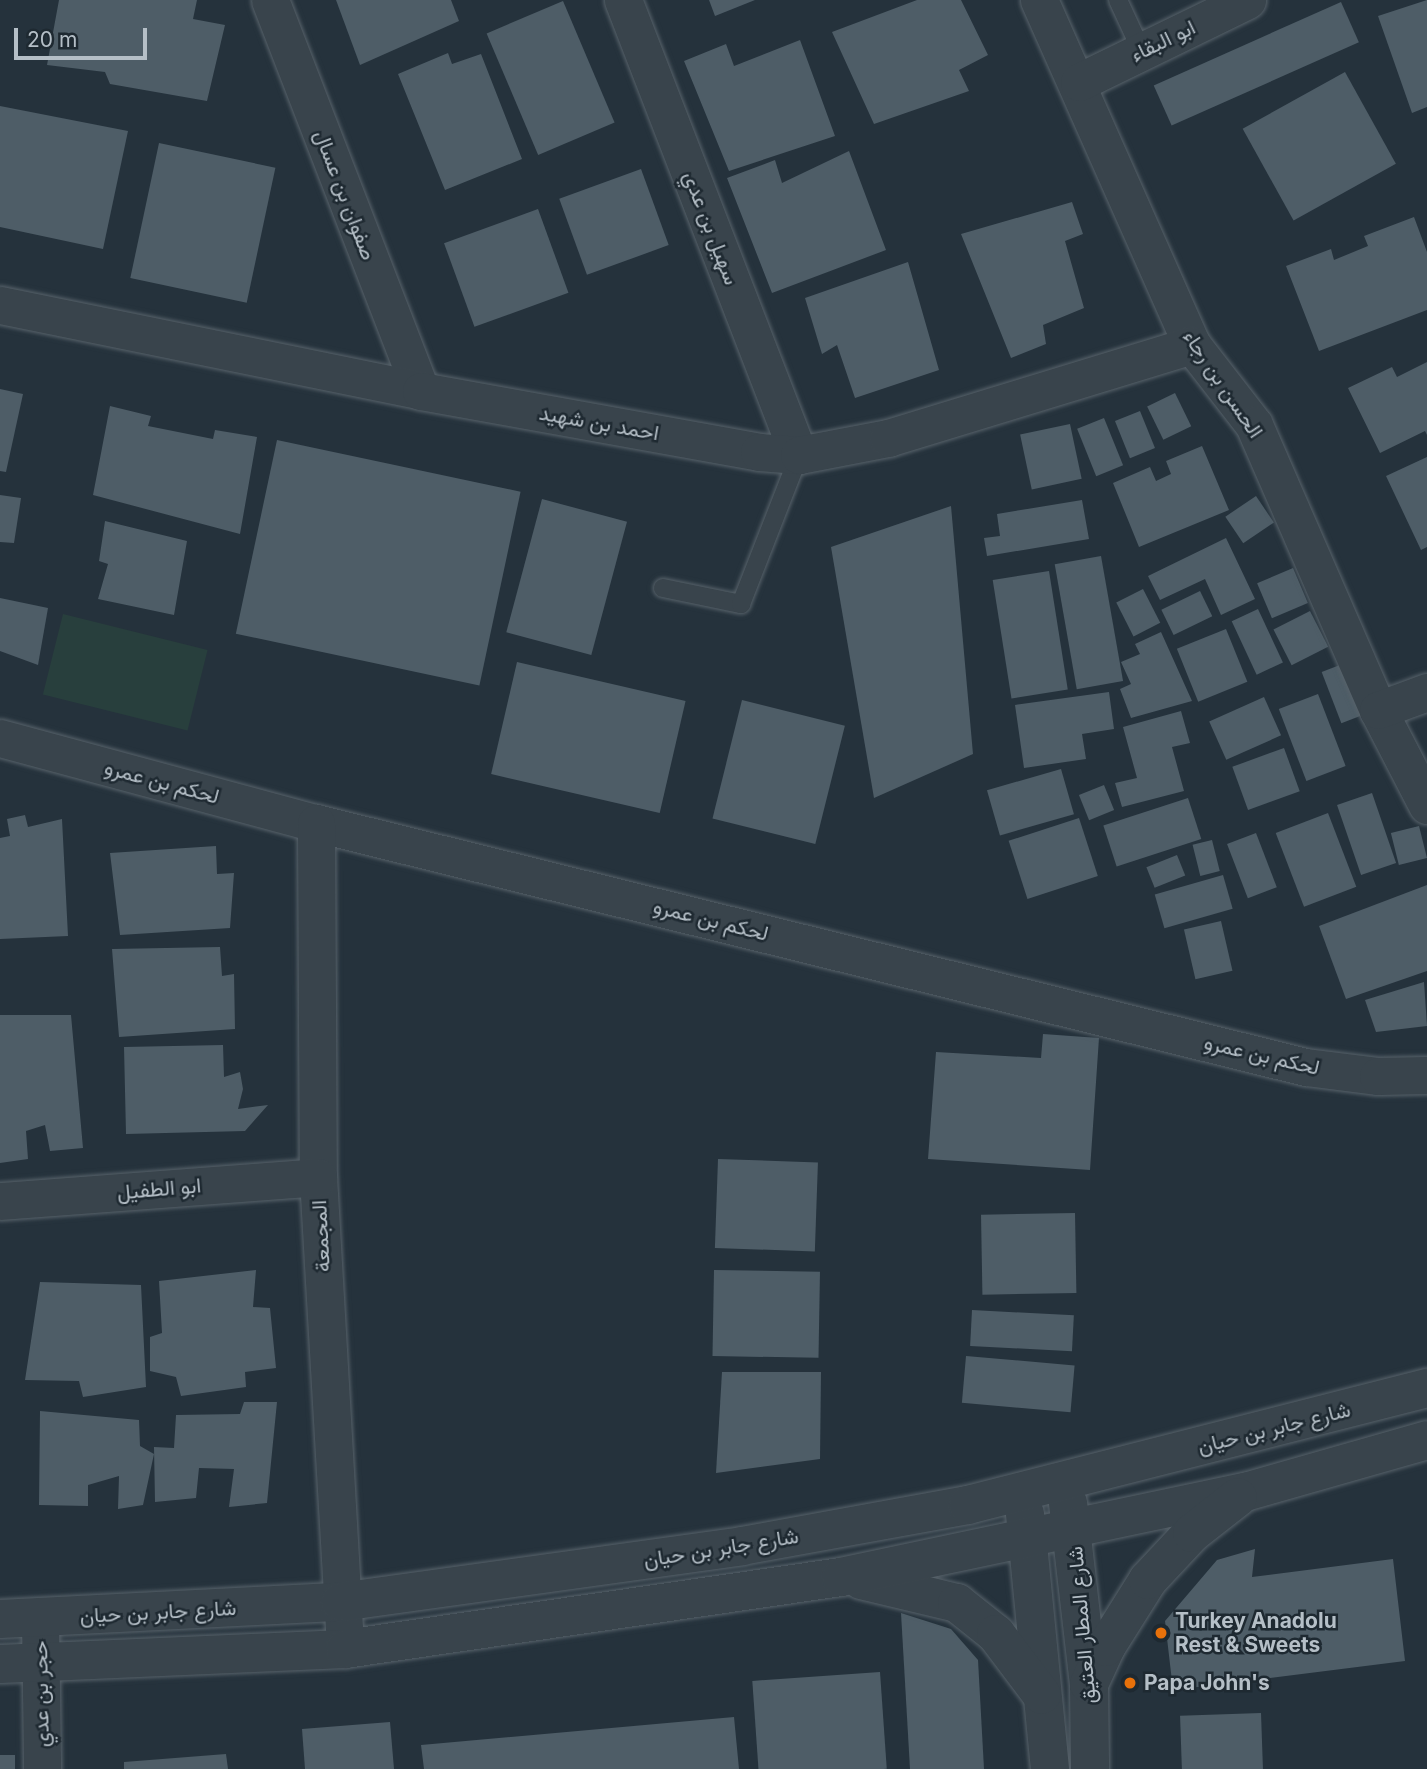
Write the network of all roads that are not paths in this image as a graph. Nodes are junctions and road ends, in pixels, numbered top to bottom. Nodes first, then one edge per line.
1 (270, 0) edge
2 (623, 0) edge
3 (1039, 0) edge
4 (1118, 0) edge
5 (1247, 0) edge
6 (1142, 52) junction
7 (1079, 82) junction
8 (0, 305) edge
9 (1192, 345) junction
10 (421, 391) junction
11 (799, 455) junction
12 (663, 588) dead end
13 (1427, 692) edge
14 (1378, 710) junction
15 (0, 738) edge
16 (1427, 805) edge
17 (316, 823) junction
18 (1427, 1075) edge
19 (318, 1177) junction
20 (0, 1201) edge
21 (1427, 1388) edge
22 (1427, 1440) edge
23 (1064, 1483) junction
24 (1020, 1491) junction
25 (1245, 1492) junction
26 (1074, 1529) junction
27 (1029, 1539) junction
28 (841, 1577) junction
29 (340, 1602) junction
30 (0, 1619) edge
31 (40, 1619) junction
32 (345, 1648) junction
33 (0, 1664) edge
34 (41, 1664) junction
35 (1089, 1684) junction
36 (1042, 1695) junction
37 (42, 1769) edge
38 (1050, 1769) edge
39 (1090, 1769) edge

1 - 10 street, صفوان بن عسال
2 - 11 street, سهيل بن عدي
3 - 7 street, الحسن بن رجاء
4 - 6 lane
5 - 6 street, ابو البقاء
6 - 7 street, ابو البقاء
7 - 9 street, الحسن بن رجاء
8 - 10 street, احمد بن شهيد
9 - 11 street, احمد بن شهيد
9 - 14 street, الحسن بن رجاء
10 - 11 street, احمد بن شهيد
11 - 12 lane
13 - 14 street
14 - 16 street, الحسن بن رجاء
15 - 17 street, لحكم بن عمرو
17 - 18 street, لحكم بن عمرو
17 - 19 street, المجمعة
19 - 20 street, ابو الطفيل
19 - 29 street, المجمعة
21 - 23 street, شارع جابر بن حيان
22 - 25 street
23 - 24 street, شارع جابر بن حيان
23 - 26 street, شارع المطار العتيق
24 - 27 street
24 - 29 street, شارع جابر بن حيان
25 - 26 street
25 - 35 street
26 - 27 street
26 - 35 street, شارع المطار العتيق
27 - 28 street
27 - 36 street
28 - 32 street
28 - 36 street
29 - 31 street, شارع جابر بن حيان
29 - 32 street, المجمعة
30 - 31 street, شارع جابر بن حيان
31 - 34 street, حجر بن عدي
32 - 34 street
33 - 34 street
34 - 37 street, حجر بن عدي
35 - 39 street, شارع المطار العتيق
36 - 38 street

